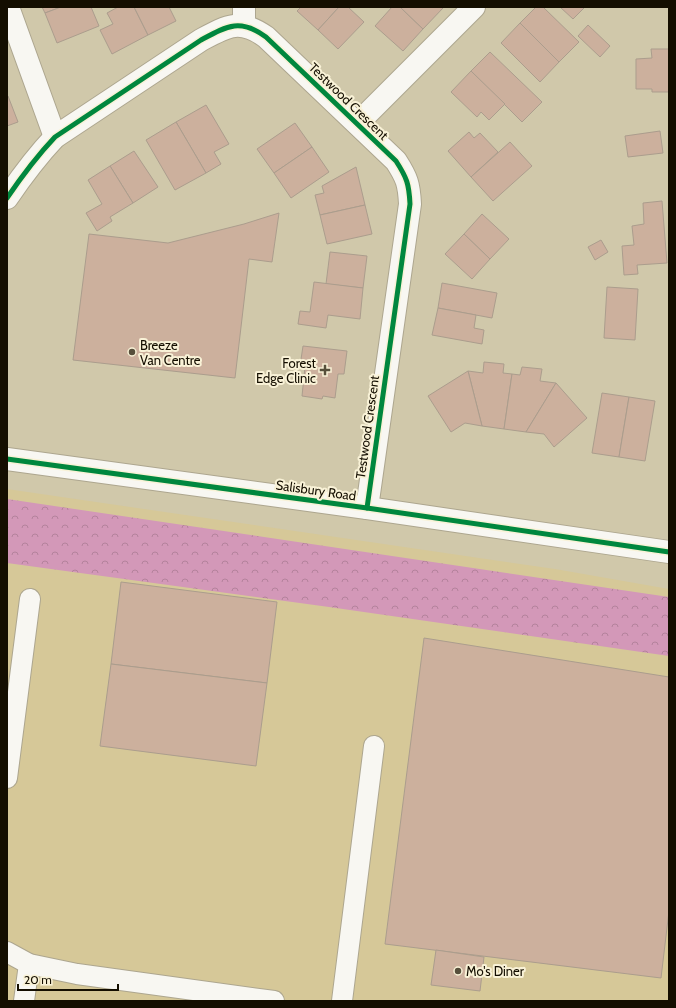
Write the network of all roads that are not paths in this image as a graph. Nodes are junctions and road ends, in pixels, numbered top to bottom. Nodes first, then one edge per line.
1 (8, 7) edge
2 (474, 7) edge
3 (244, 17) edge
4 (358, 123) junction
5 (55, 137) junction
6 (7, 198) edge
7 (7, 459) edge
8 (367, 508) junction
9 (669, 552) edge
10 (30, 599) dead end
11 (374, 746) dead end
12 (7, 778) edge
13 (7, 952) edge
14 (29, 964) junction
15 (24, 1001) edge
16 (274, 1001) edge
17 (342, 1001) edge

1 - 5 street
2 - 4 street, Testwood Crescent
3 - 4 street, Testwood Crescent
3 - 5 street, Testwood Crescent
4 - 8 street, Testwood Crescent
5 - 6 street, Testwood Crescent
7 - 8 street, Salisbury Road
8 - 9 street, Salisbury Road
10 - 12 lane
11 - 17 lane
13 - 14 lane
14 - 15 lane
14 - 16 lane

